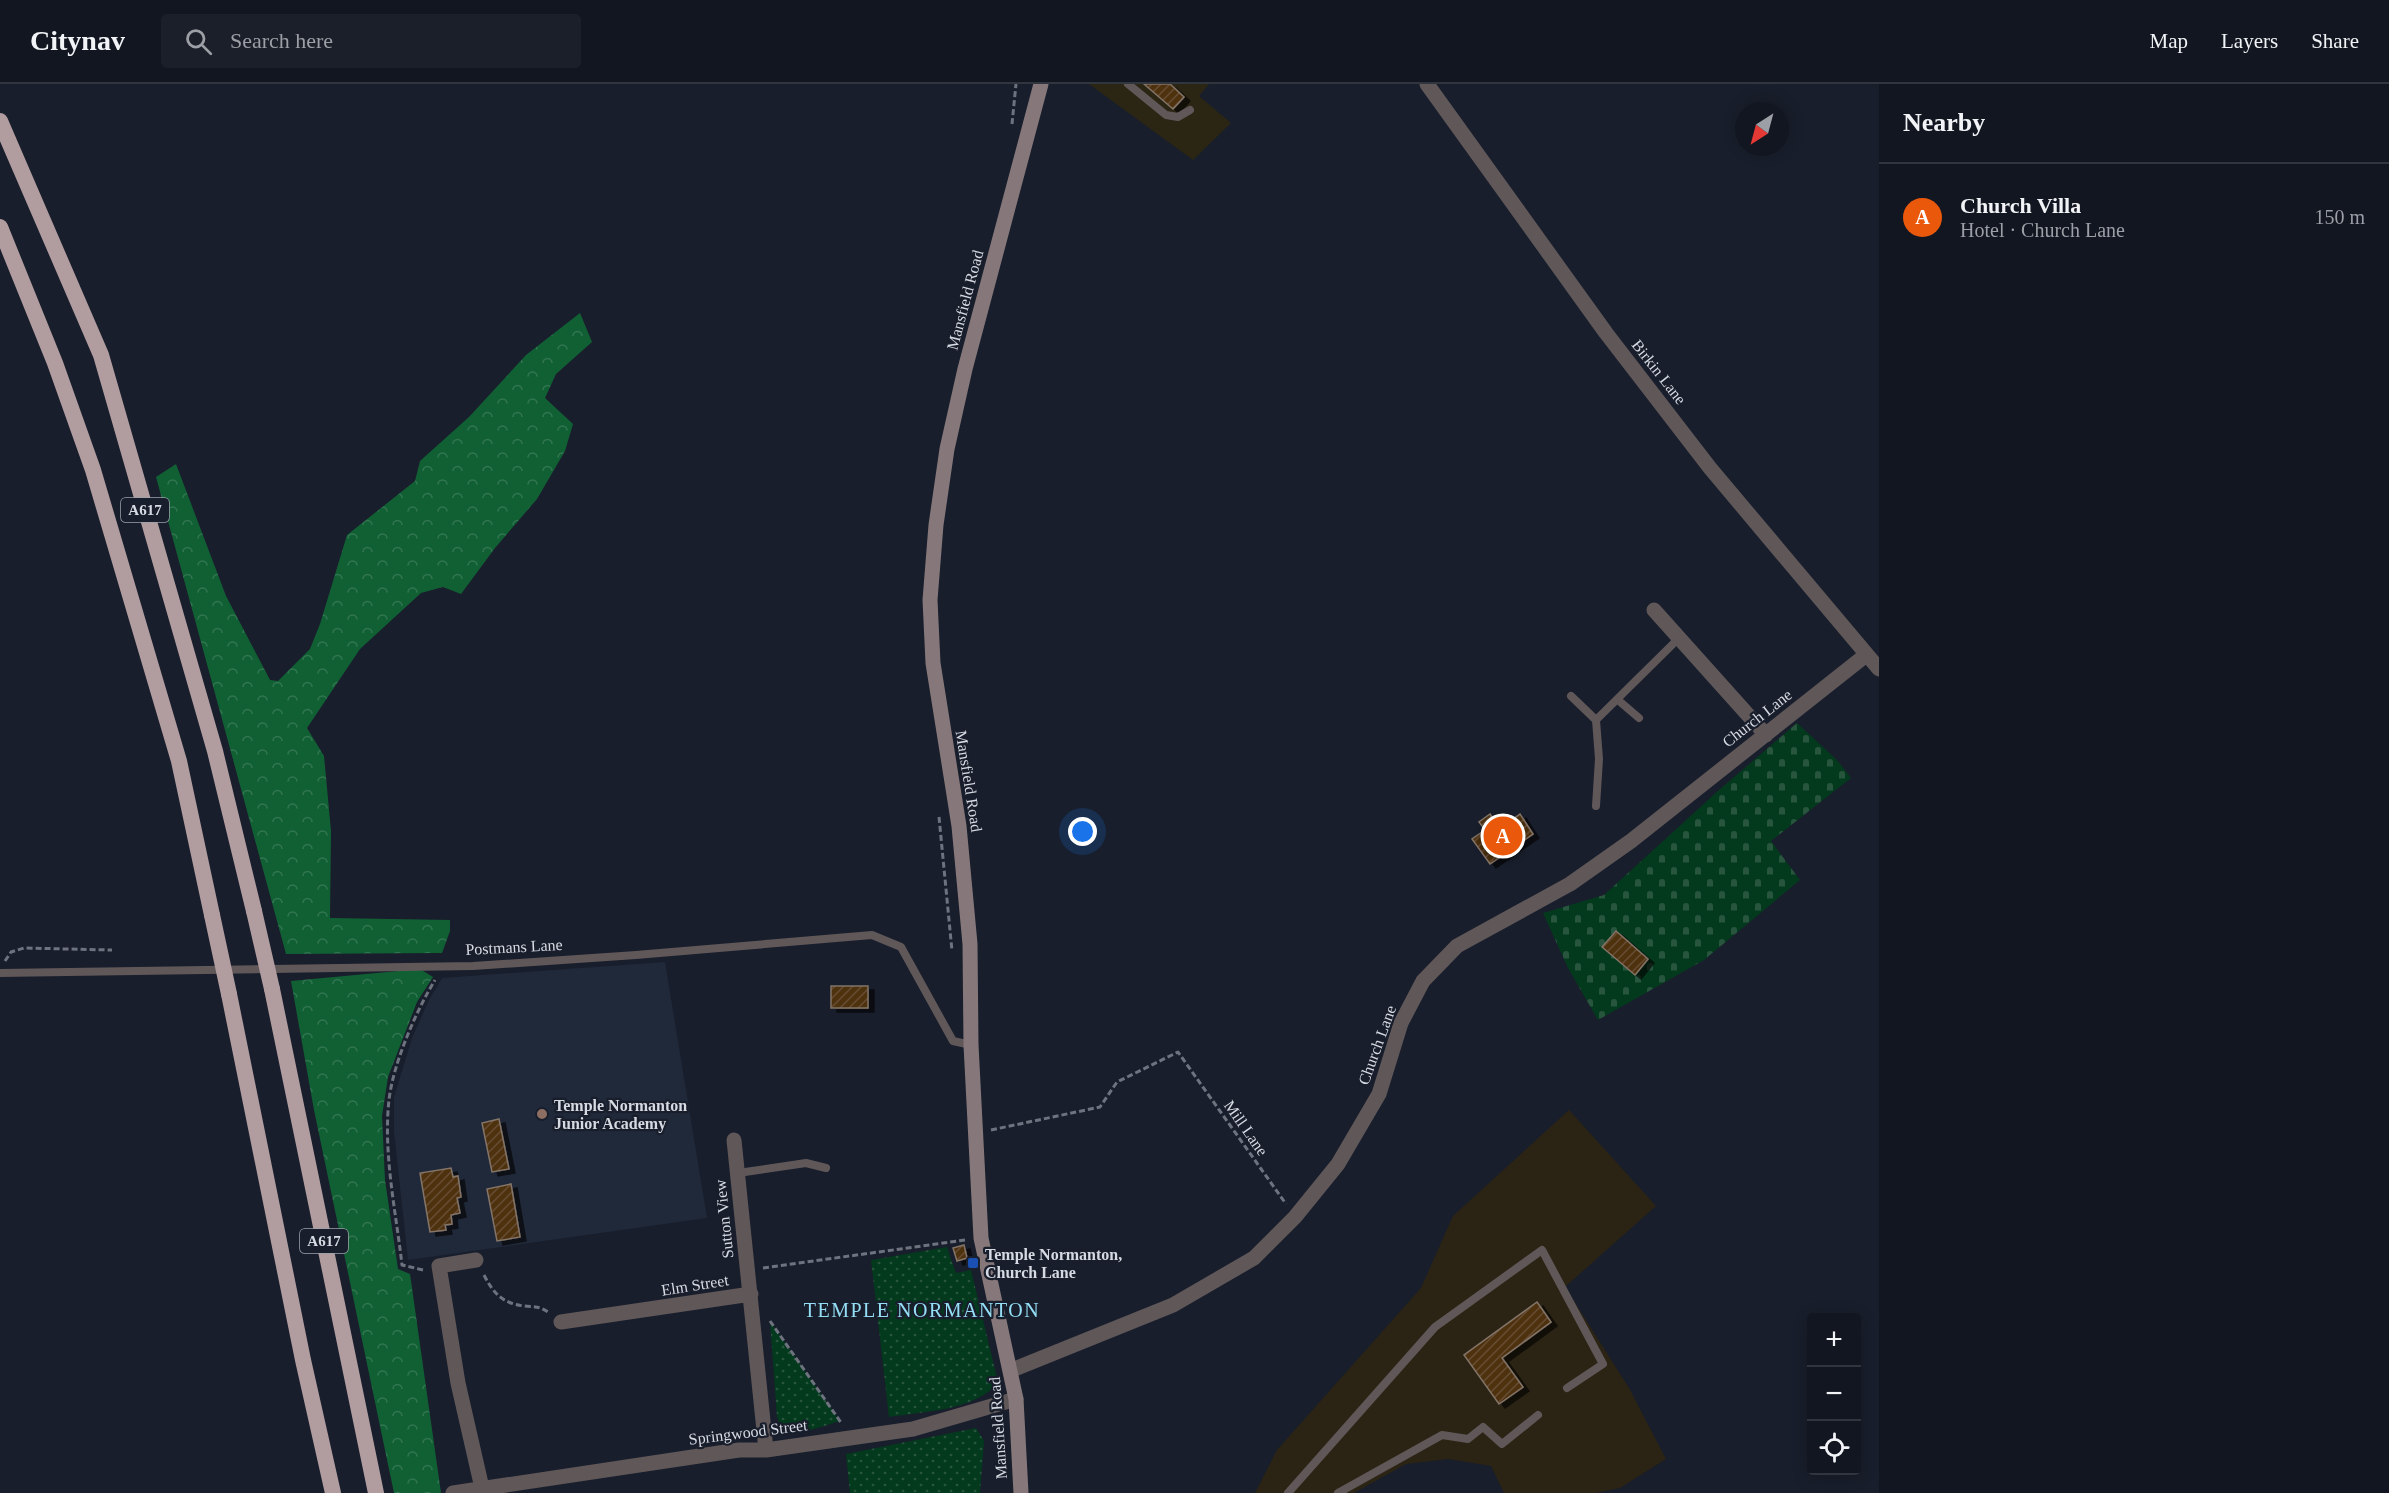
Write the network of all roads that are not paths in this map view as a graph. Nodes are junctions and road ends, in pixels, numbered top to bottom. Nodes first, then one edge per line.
1 (1041, 84) edge
2 (1128, 84) edge
3 (1427, 84) edge
4 (1190, 110) dead end
5 (0, 121) edge
6 (0, 227) edge
7 (1654, 610) dead end
8 (1679, 638) junction
9 (1866, 655) junction
10 (1879, 669) edge
11 (1571, 696) dead end
12 (1618, 700) junction
13 (1639, 718) dead end
14 (1596, 720) junction
15 (1766, 735) junction
16 (1596, 806) dead end
17 (0, 973) edge
18 (971, 1045) junction
19 (734, 1140) dead end
20 (826, 1168) dead end
21 (738, 1173) junction
22 (476, 1260) road end
23 (751, 1294) junction
24 (561, 1322) road end
25 (1012, 1370) junction
26 (1567, 1388) dead end
27 (1016, 1399) junction
28 (1538, 1416) dead end
29 (766, 1450) junction
30 (482, 1488) junction
31 (333, 1493) edge
32 (376, 1493) edge
33 (453, 1493) edge
34 (1021, 1493) edge
35 (1288, 1493) edge
36 (1338, 1493) edge

1 - 18 main road, Mansfield Road
2 - 4 lane
3 - 9 street, Birkin Lane
5 - 32 highway, A617, bridge
6 - 31 highway, A617, bridge
7 - 8 street
8 - 12 lane
8 - 15 street
9 - 10 street, Birkin Lane
9 - 15 street, Church Lane
11 - 14 lane
12 - 13 lane
12 - 14 lane
14 - 16 lane
15 - 25 street, Church Lane
17 - 18 lane, Postmans Lane
18 - 25 main road, Mansfield Road
19 - 21 street, Sutton View
20 - 21 lane
21 - 23 street, Sutton View
22 - 30 street
23 - 24 street, Elm Street
23 - 29 street, Elm Street
25 - 27 main road, Mansfield Road
26 - 35 lane
27 - 29 street, Springwood Street
27 - 34 main road, Mansfield Road
28 - 36 lane
29 - 30 street, Springwood Street
30 - 33 street, Springwood Street

